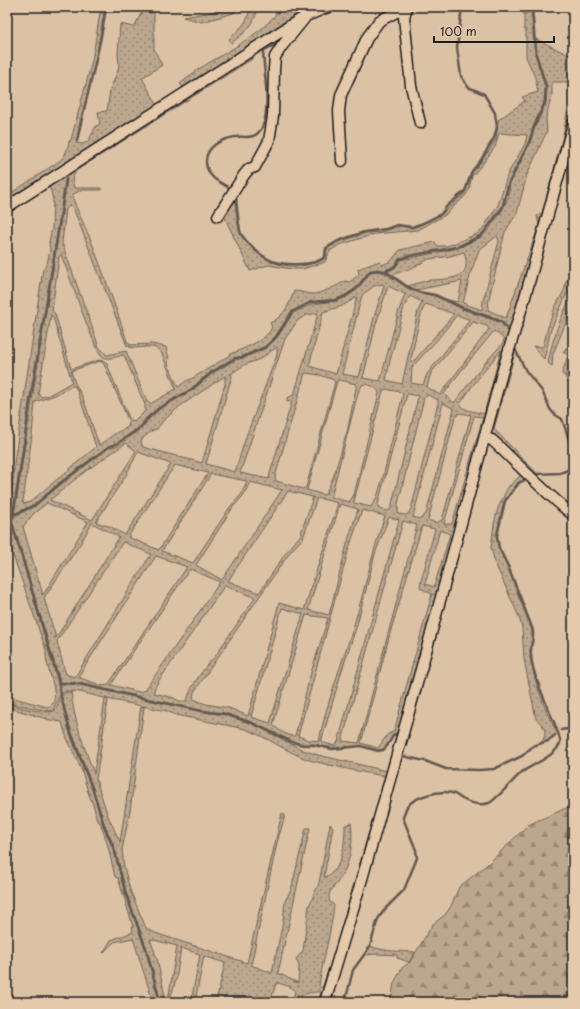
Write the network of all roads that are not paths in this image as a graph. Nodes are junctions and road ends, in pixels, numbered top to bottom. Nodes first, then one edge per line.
1 (328, 7) edge
2 (406, 7) edge
3 (306, 16) junction
4 (420, 123) dead end
5 (573, 124) edge
6 (342, 161) dead end
7 (7, 207) edge
8 (218, 216) dead end
9 (485, 438) junction
10 (573, 514) edge
11 (325, 1002) edge

1 - 3 street
2 - 4 street
2 - 6 street
3 - 7 street
3 - 8 street
5 - 9 street
9 - 10 street
9 - 11 street

